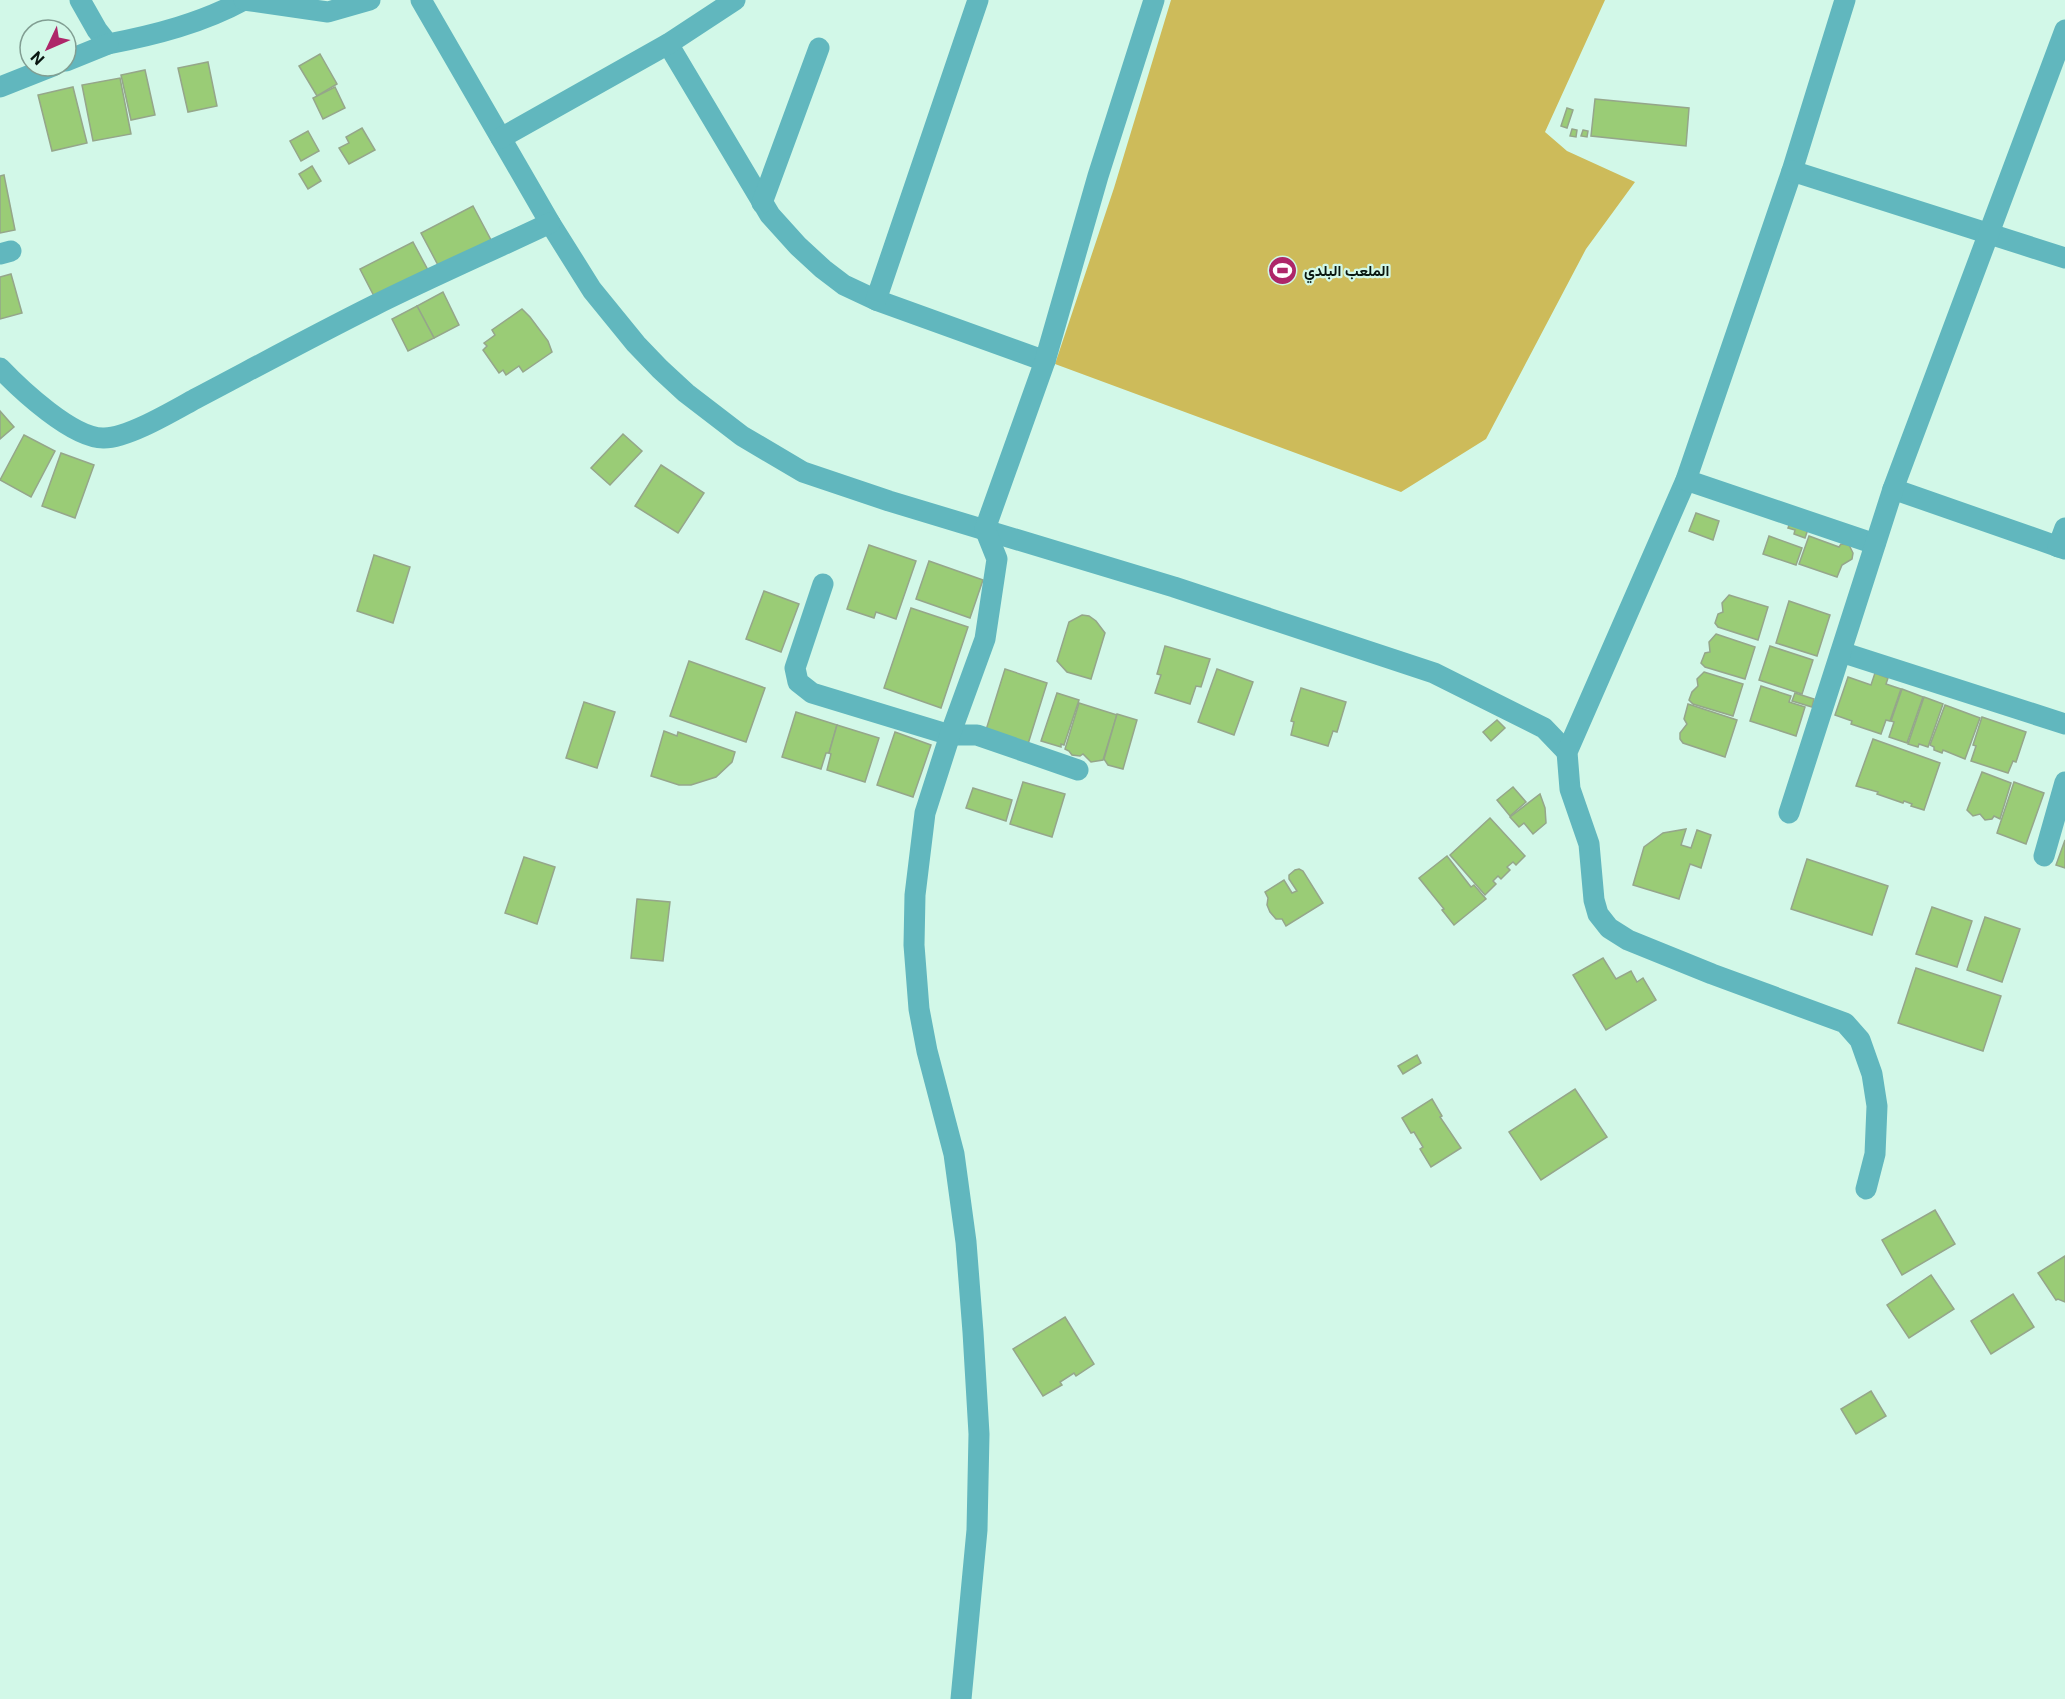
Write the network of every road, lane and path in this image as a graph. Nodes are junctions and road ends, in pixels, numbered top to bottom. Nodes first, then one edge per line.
1 (80, 0) edge
2 (244, 0) edge
3 (370, 0) edge
4 (421, 0) edge
5 (735, 0) edge
6 (978, 0) edge
7 (1154, 0) edge
8 (1845, 0) edge
9 (2065, 30) edge
10 (108, 44) junction
11 (668, 44) junction
12 (819, 48) dead end
13 (78, 56) edge
14 (23, 78) edge
15 (0, 87) edge
16 (501, 138) junction
17 (1792, 171) junction
18 (762, 203) junction
19 (550, 223) junction
20 (1989, 233) junction
21 (2065, 258) edge
22 (876, 300) junction
23 (1045, 361) junction
24 (0, 368) edge
25 (1686, 480) junction
26 (1893, 489) junction
27 (985, 529) junction
28 (2063, 541) edge
29 (1875, 544) junction
30 (823, 584) dead end
31 (1840, 652) junction
32 (2065, 724) edge
33 (950, 735) junction
34 (1567, 752) junction
35 (1078, 770) dead end
36 (2065, 782) edge
37 (1789, 813) dead end
38 (2044, 856) dead end
39 (1866, 1189) dead end
40 (961, 1699) edge

1 - 10 street
2 - 3 street
2 - 10 street
4 - 16 street
5 - 11 street
6 - 22 street
7 - 23 street
8 - 17 street
9 - 20 street
10 - 13 street
11 - 16 street
11 - 18 street
12 - 18 street
14 - 15 street
16 - 19 street
17 - 20 street
17 - 25 street
18 - 22 street
19 - 24 street
19 - 27 street
20 - 21 street
20 - 26 street
22 - 23 street
23 - 27 street
25 - 29 street
25 - 34 street
26 - 28 street
26 - 29 street
27 - 33 street
27 - 34 street
29 - 31 street
30 - 33 street
31 - 32 street
31 - 37 street
33 - 35 street
33 - 40 street
34 - 39 street
36 - 38 street

